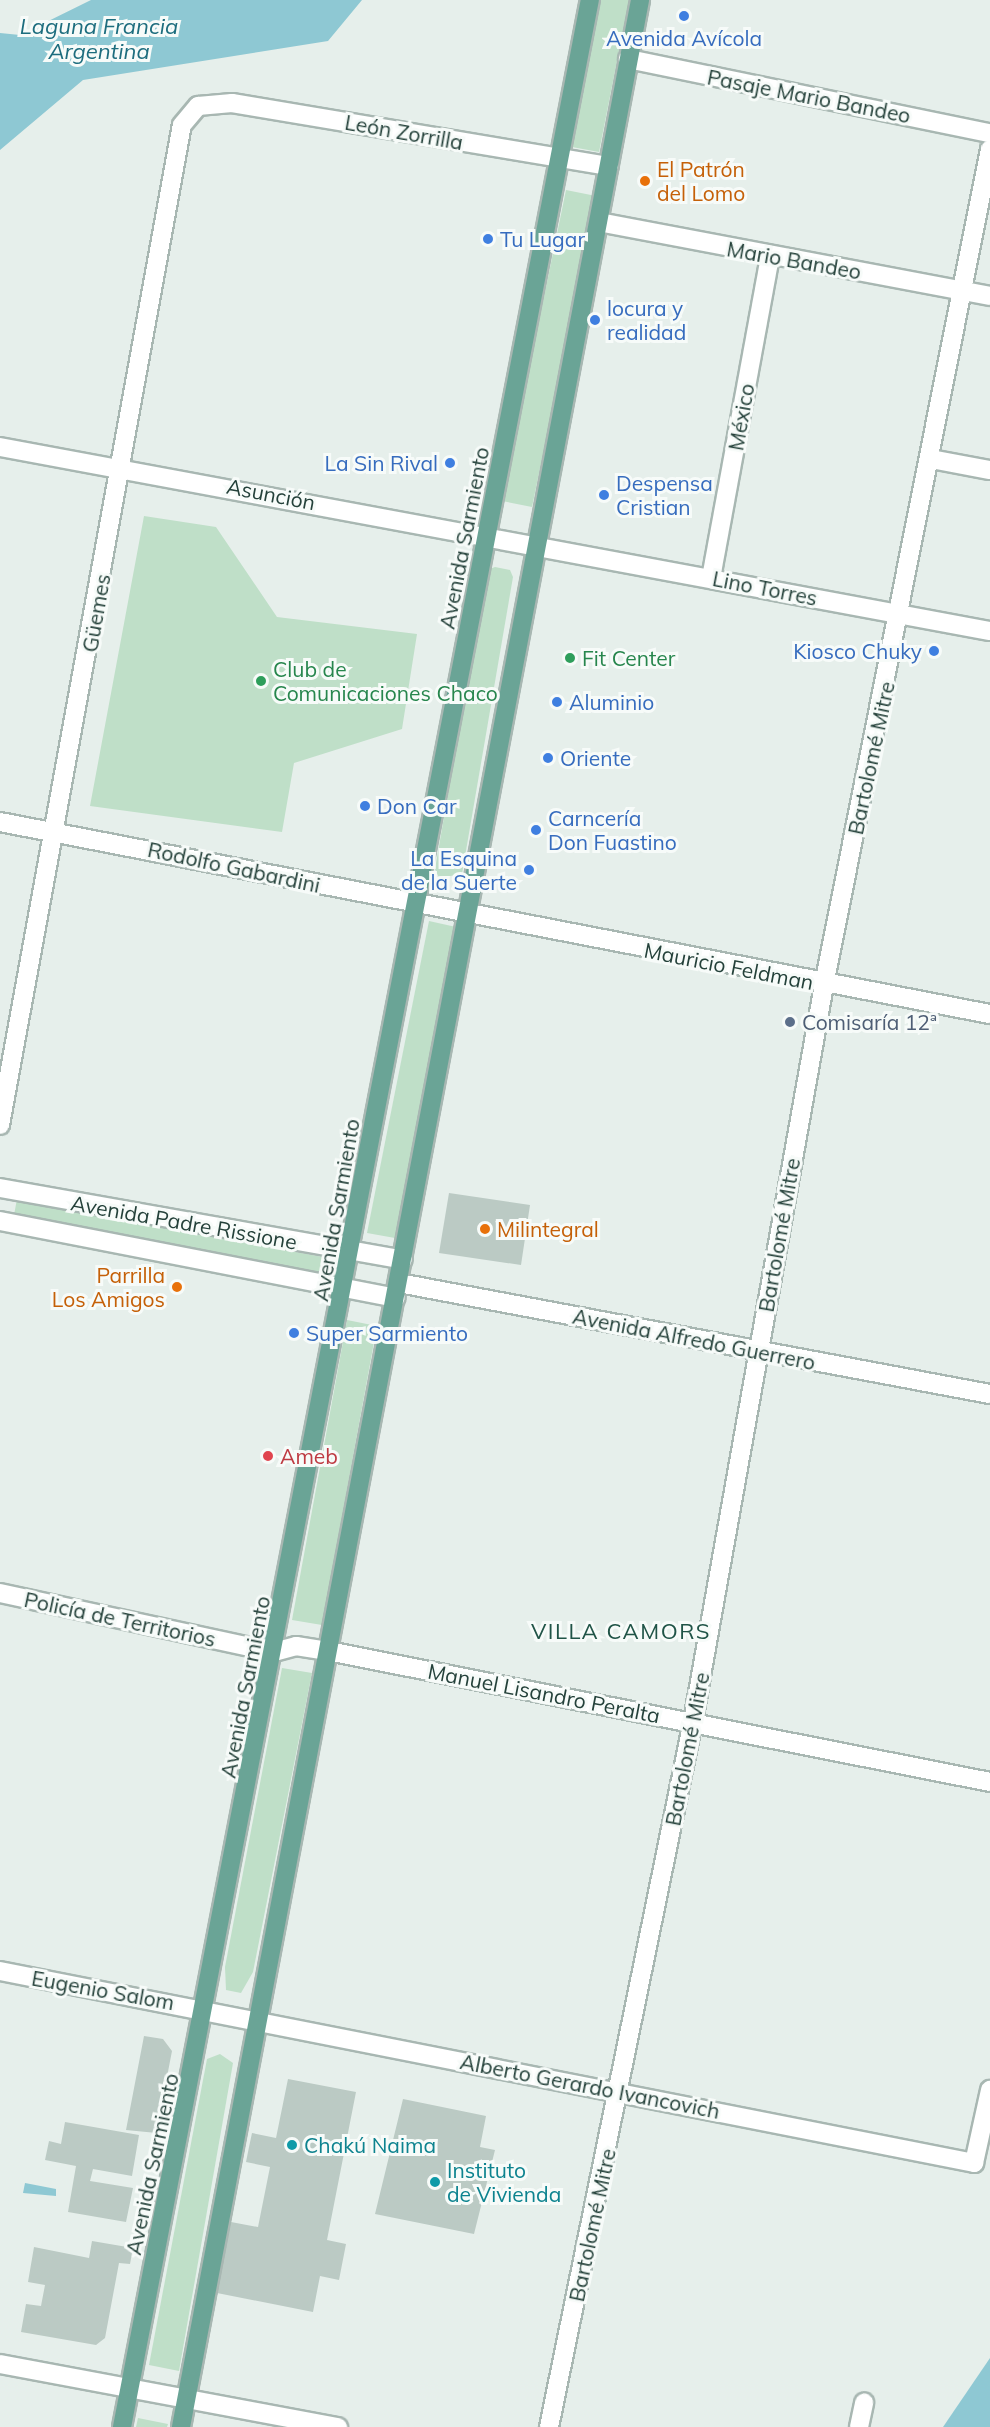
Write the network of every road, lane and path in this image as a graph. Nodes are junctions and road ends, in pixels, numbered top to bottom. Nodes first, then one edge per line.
1 (590, 0) edge
2 (640, 0) edge
3 (628, 59) junction
4 (198, 106) joint
5 (990, 133) edge
6 (990, 149) edge
7 (560, 159) junction
8 (609, 166) junction
9 (598, 222) junction
10 (770, 257) junction
11 (961, 290) junction
12 (990, 296) edge
13 (0, 447) edge
14 (932, 459) junction
15 (124, 466) junction
16 (990, 470) edge
17 (489, 534) junction
18 (540, 547) junction
19 (711, 578) junction
20 (900, 615) junction
21 (990, 631) edge
22 (0, 822) edge
23 (56, 831) junction
24 (415, 904) junction
25 (468, 916) junction
26 (824, 985) junction
27 (990, 1014) edge
28 (0, 1125) edge
29 (0, 1188) edge
30 (0, 1221) edge
31 (351, 1253) junction
32 (403, 1260) junction
33 (344, 1289) junction
34 (398, 1291) junction
35 (758, 1352) junction
36 (990, 1394) edge
37 (0, 1593) edge
38 (274, 1652) junction
39 (328, 1652) junction
40 (693, 1721) junction
41 (990, 1782) edge
42 (0, 1971) edge
43 (206, 2009) junction
44 (258, 2020) junction
45 (990, 2090) edge
46 (620, 2092) junction
47 (0, 2364) edge
48 (129, 2390) junction
49 (186, 2399) junction
50 (864, 2403) dead end
51 (122, 2427) edge
52 (181, 2427) edge
53 (338, 2427) edge
54 (549, 2427) edge
55 (859, 2427) edge

1 - 7 main road, Avenida Sarmiento
2 - 3 main road
3 - 5 street, Pasaje Mario Bandeo
3 - 8 main road
4 - 7 street, León Zorrilla
4 - 15 street, Güemes
6 - 11 street, Bartolomé Mitre
7 - 8 street, León Zorrilla
7 - 17 main road, Avenida Sarmiento
8 - 9 main road
9 - 10 street, Mario Bandeo
9 - 18 main road
10 - 11 street, Mario Bandeo
10 - 19 street, México
11 - 12 street, Mario Bandeo
11 - 14 street, Bartolomé Mitre
13 - 15 street, Asunción
14 - 16 street
14 - 20 street, Bartolomé Mitre
15 - 17 street, Asunción
15 - 23 street, Güemes
17 - 18 street, Asunción
17 - 24 main road, Avenida Sarmiento
18 - 19 street, Lino Torres
18 - 25 main road
19 - 20 street, Lino Torres
20 - 21 street, Lino Torres
20 - 26 street, Bartolomé Mitre
22 - 23 street, Rodolfo Gabardini
23 - 24 street, Rodolfo Gabardini
23 - 28 street, Güemes
24 - 25 street, Rodolfo Gabardini
24 - 31 main road, Avenida Sarmiento
25 - 26 street, Mauricio Feldman
25 - 32 main road
26 - 27 street, Mauricio Feldman
26 - 35 street, Bartolomé Mitre
29 - 31 street, Avenida Padre Rissione
30 - 33 street, Avenida Padre Rissione
31 - 32 street, Avenida Padre Rissione
31 - 33 main road, Avenida Sarmiento
32 - 34 main road
33 - 34 street, Avenida Padre Rissione
33 - 38 main road, Avenida Sarmiento
34 - 35 street, Avenida Alfredo Guerrero
34 - 39 main road
35 - 36 street, Avenida Alfredo Guerrero
35 - 40 street, Bartolomé Mitre
37 - 38 street, Policía de Territorios
38 - 39 street, Manuel Lisandro Peralta
38 - 43 main road, Avenida Sarmiento
39 - 40 street, Manuel Lisandro Peralta
39 - 44 main road
40 - 41 street, Manuel Lisandro Peralta
40 - 46 street, Bartolomé Mitre
42 - 43 street, Eugenio Salom
43 - 44 street, Alberto Gerardo Ivancovich
43 - 48 main road, Avenida Sarmiento
44 - 46 street, Alberto Gerardo Ivancovich
44 - 49 main road
45 - 46 street, Alberto Gerardo Ivancovich
46 - 54 street, Bartolomé Mitre
47 - 48 street
48 - 49 street
48 - 51 main road, Avenida Sarmiento
49 - 52 main road
49 - 53 street
50 - 55 street

